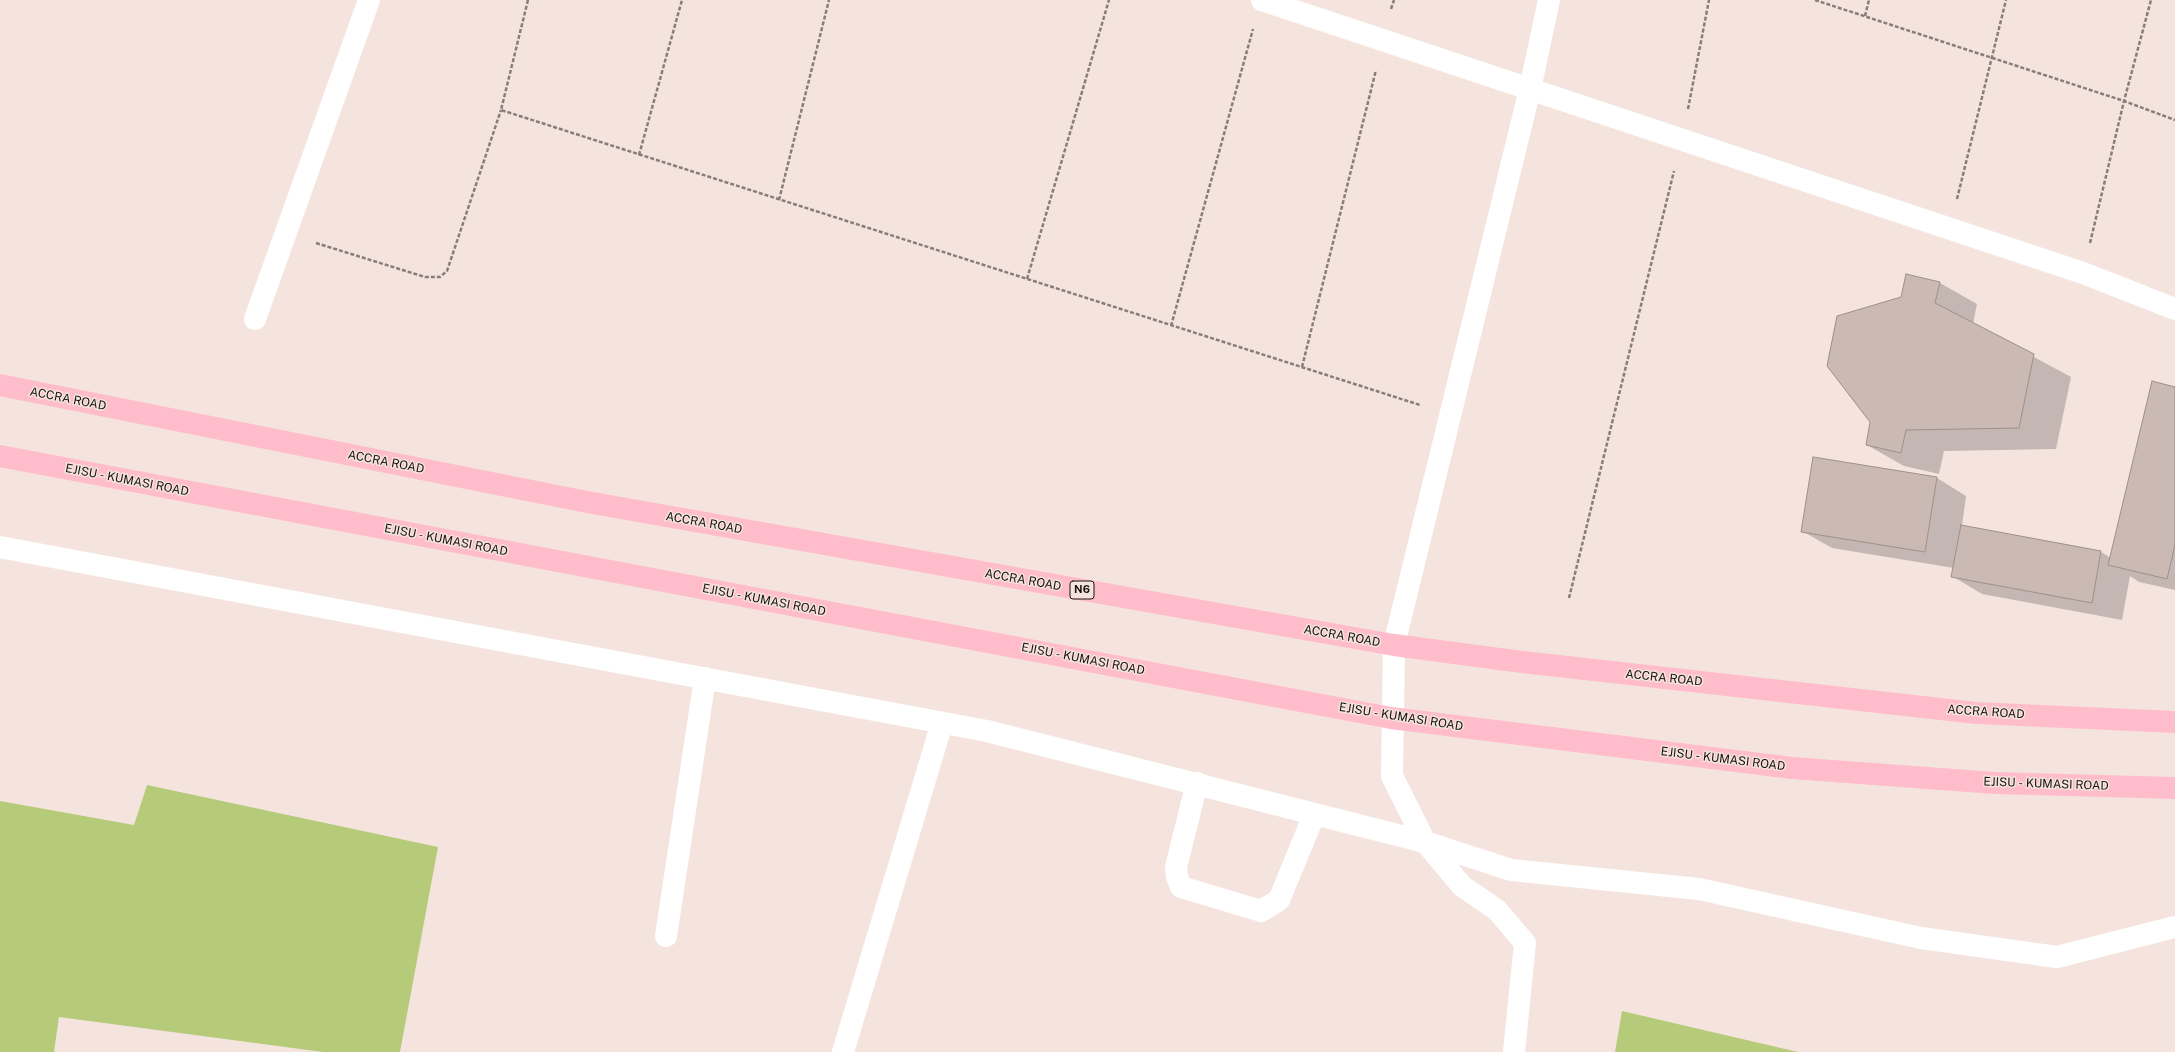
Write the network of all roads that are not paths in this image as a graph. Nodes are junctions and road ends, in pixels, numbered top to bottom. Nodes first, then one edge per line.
1 (369, 0) edge
2 (1262, 0) edge
3 (1549, 0) edge
4 (1530, 89) junction
5 (2175, 309) edge
6 (255, 320) dead end
7 (0, 385) edge
8 (0, 456) edge
9 (0, 547) edge
10 (1394, 645) junction
11 (705, 678) junction
12 (1392, 718) junction
13 (2175, 722) edge
14 (942, 723) junction
15 (1198, 783) junction
16 (2175, 788) edge
17 (1314, 815) junction
18 (1425, 842) junction
19 (2175, 927) edge
20 (666, 936) dead end
21 (844, 1052) edge
22 (1514, 1052) edge

1 - 6 street
2 - 4 street
3 - 4 street
4 - 5 street
4 - 10 street
7 - 10 highway, ACCRA ROAD / N6
8 - 12 highway, EJISU - KUMASI ROAD
9 - 11 street
10 - 12 street
10 - 13 highway, ACCRA ROAD / N6
11 - 14 street
11 - 20 street
12 - 16 highway, EJISU - KUMASI ROAD
12 - 18 street
14 - 15 street
14 - 21 street
15 - 17 street
15 - 17 street
17 - 18 street
18 - 19 street
18 - 22 street

